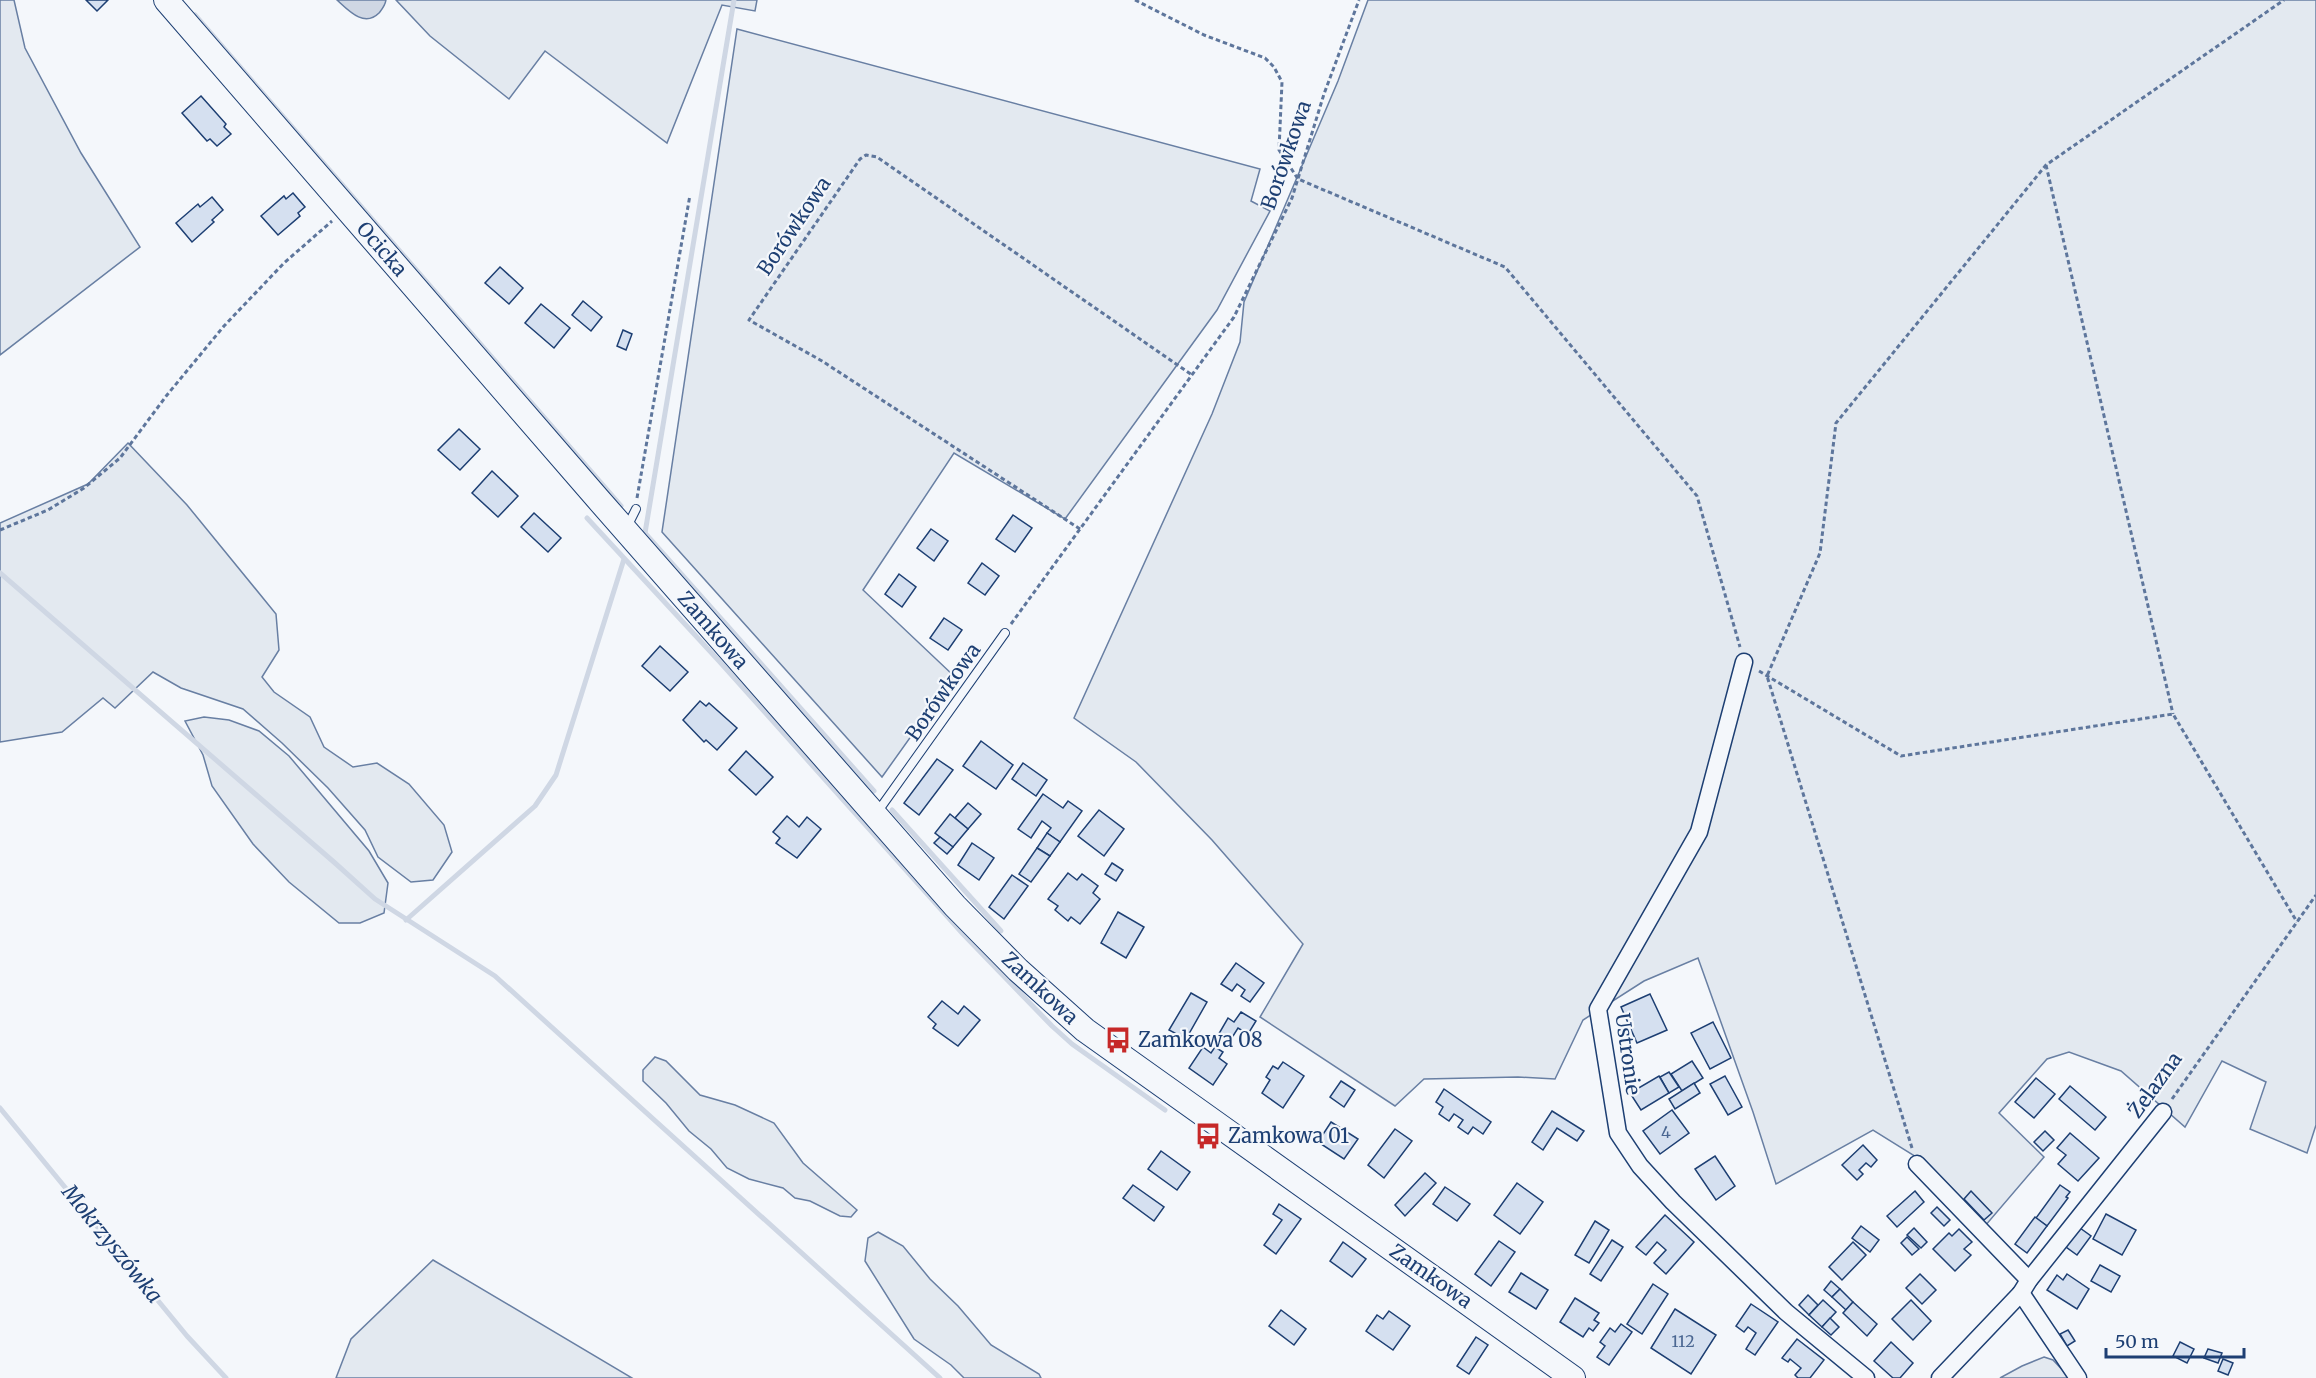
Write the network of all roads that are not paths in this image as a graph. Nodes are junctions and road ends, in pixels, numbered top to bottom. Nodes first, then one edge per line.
1 (166, 0) edge
2 (598, 499) joint
3 (1005, 633) road end
4 (1744, 662) road end
5 (876, 814) junction
6 (2163, 1112) road end
7 (1917, 1164) road end
8 (2025, 1287) junction
9 (1945, 1375) edge
10 (1573, 1378) edge
11 (1866, 1378) edge
12 (2078, 1378) edge

1 - 2 street, Ocicka
2 - 5 street, Zamkowa
3 - 5 lane, Borówkowa
4 - 11 street, Ustronie
5 - 10 street, Zamkowa
6 - 8 street, Żelazna
7 - 8 street
8 - 9 street, Żelazna
8 - 12 street

